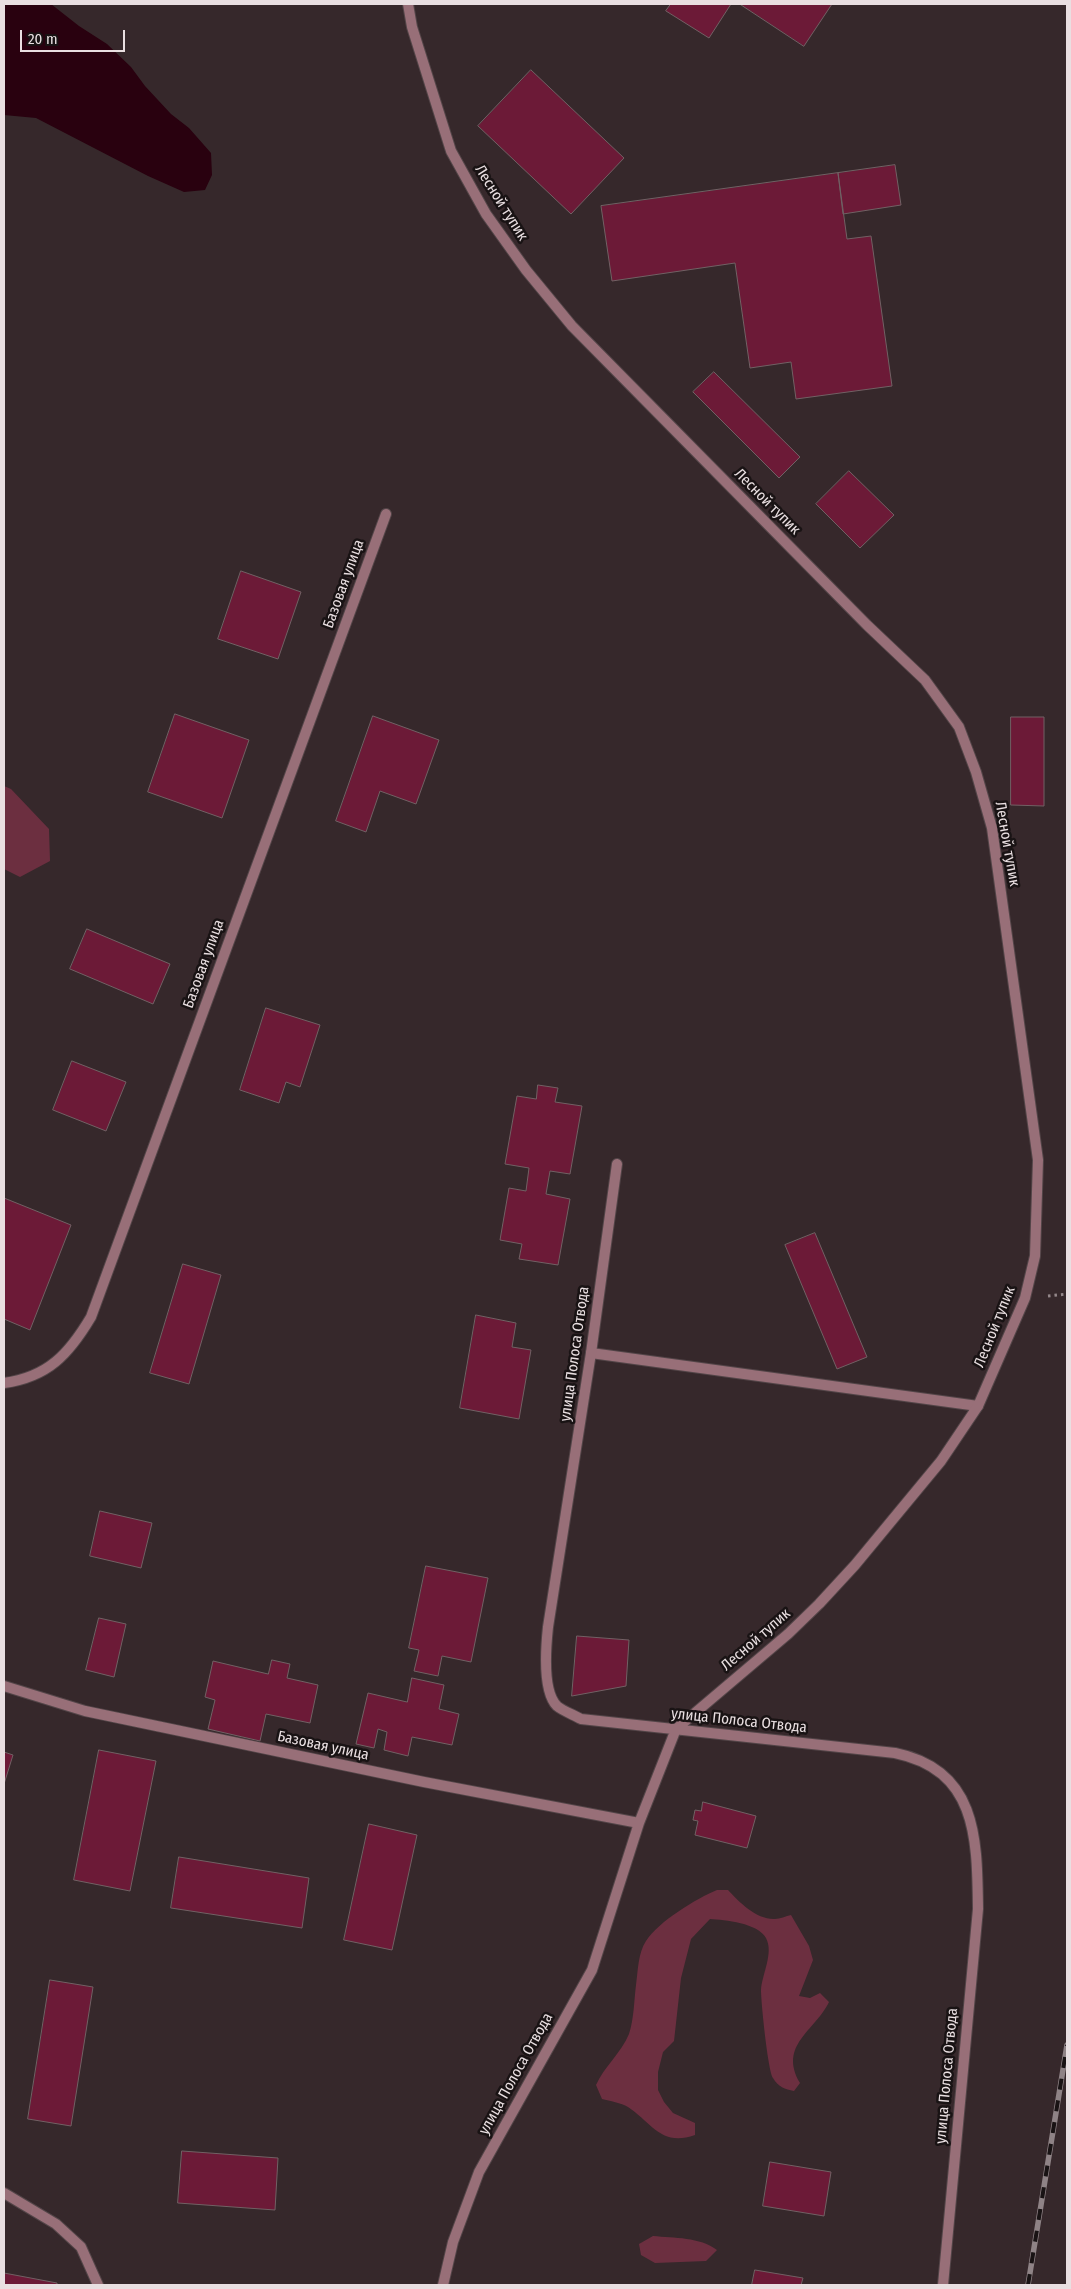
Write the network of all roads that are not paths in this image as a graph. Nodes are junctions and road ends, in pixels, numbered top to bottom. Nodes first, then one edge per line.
1 (408, 4) edge
2 (386, 514) dead end
3 (617, 1164) dead end
4 (591, 1354) junction
5 (4, 1383) edge
6 (978, 1406) junction
7 (4, 1686) edge
8 (676, 1730) junction
9 (639, 1823) junction
10 (4, 2193) edge
11 (98, 2285) edge
12 (443, 2285) edge
13 (943, 2285) edge

1 - 6 street, Лесной тупик
2 - 5 street, Базовая улица
3 - 4 street, улица Полоса Отвода
4 - 6 street
4 - 8 street, улица Полоса Отвода
6 - 8 street, Лесной тупик
7 - 9 street, Базовая улица
8 - 9 street, улица Полоса Отвода
8 - 13 street, улица Полоса Отвода
9 - 12 street, улица Полоса Отвода
10 - 11 street

